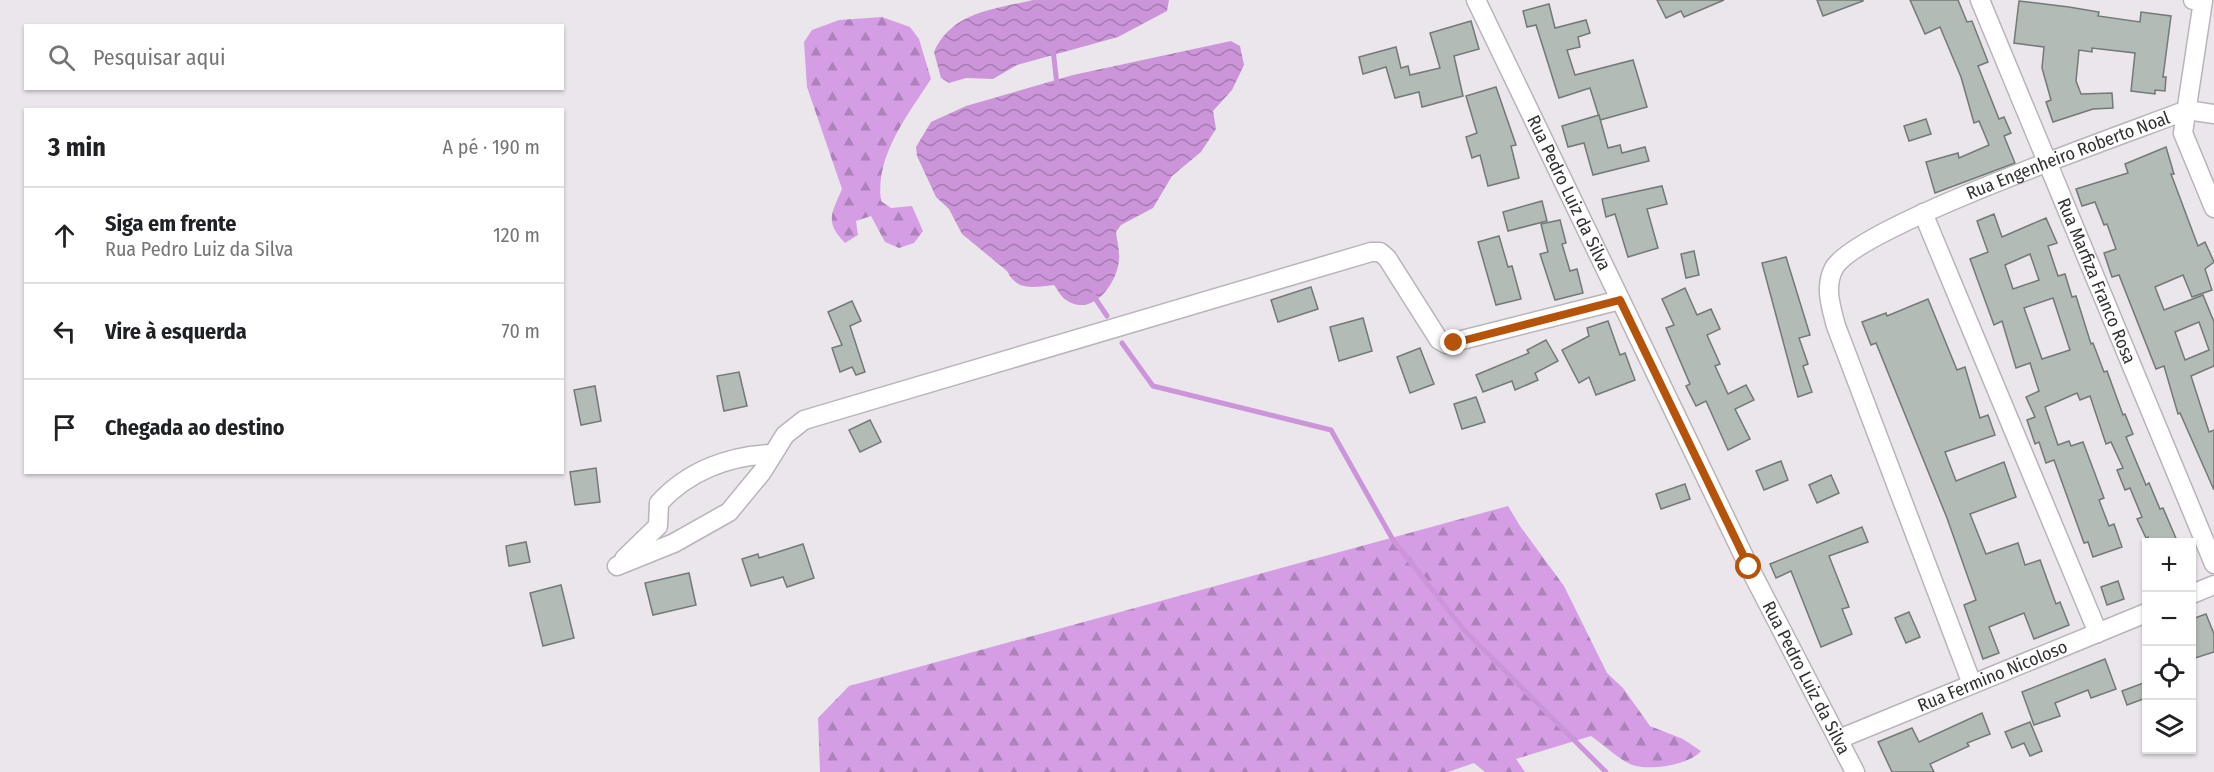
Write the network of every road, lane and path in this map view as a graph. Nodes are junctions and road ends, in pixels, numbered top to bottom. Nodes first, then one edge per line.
1 (1476, 0) edge
2 (1980, 0) edge
3 (2198, 1) edge
4 (2187, 110) junction
5 (2214, 114) edge
6 (2048, 164) junction
7 (2214, 208) edge
8 (1923, 213) junction
9 (1620, 300) junction
10 (773, 454) junction
11 (2214, 564) edge
12 (2214, 585) edge
13 (2196, 592) edge
14 (2142, 615) edge
15 (2098, 633) junction
16 (1972, 684) junction
17 (1839, 739) junction
18 (1855, 772) edge

1 - 9 street, Rua Pedro Luiz da Silva
2 - 6 street, Rua Marfiza Franco Rosa
3 - 4 street
4 - 5 street, Rua Engenheiro Roberto Noal
4 - 6 street, Rua Engenheiro Roberto Noal
4 - 7 street
6 - 8 street, Rua Engenheiro Roberto Noal
6 - 11 street, Rua Marfiza Franco Rosa
8 - 15 street
8 - 16 street, Rua Engenheiro Roberto Noal
9 - 10 street
9 - 17 street, Rua Pedro Luiz da Silva
10 - 10 street
12 - 13 street
14 - 15 street, Rua Fermino Nicoloso
15 - 16 street, Rua Fermino Nicoloso
16 - 17 street, Rua Fermino Nicoloso
17 - 18 street, Rua Pedro Luiz da Silva

